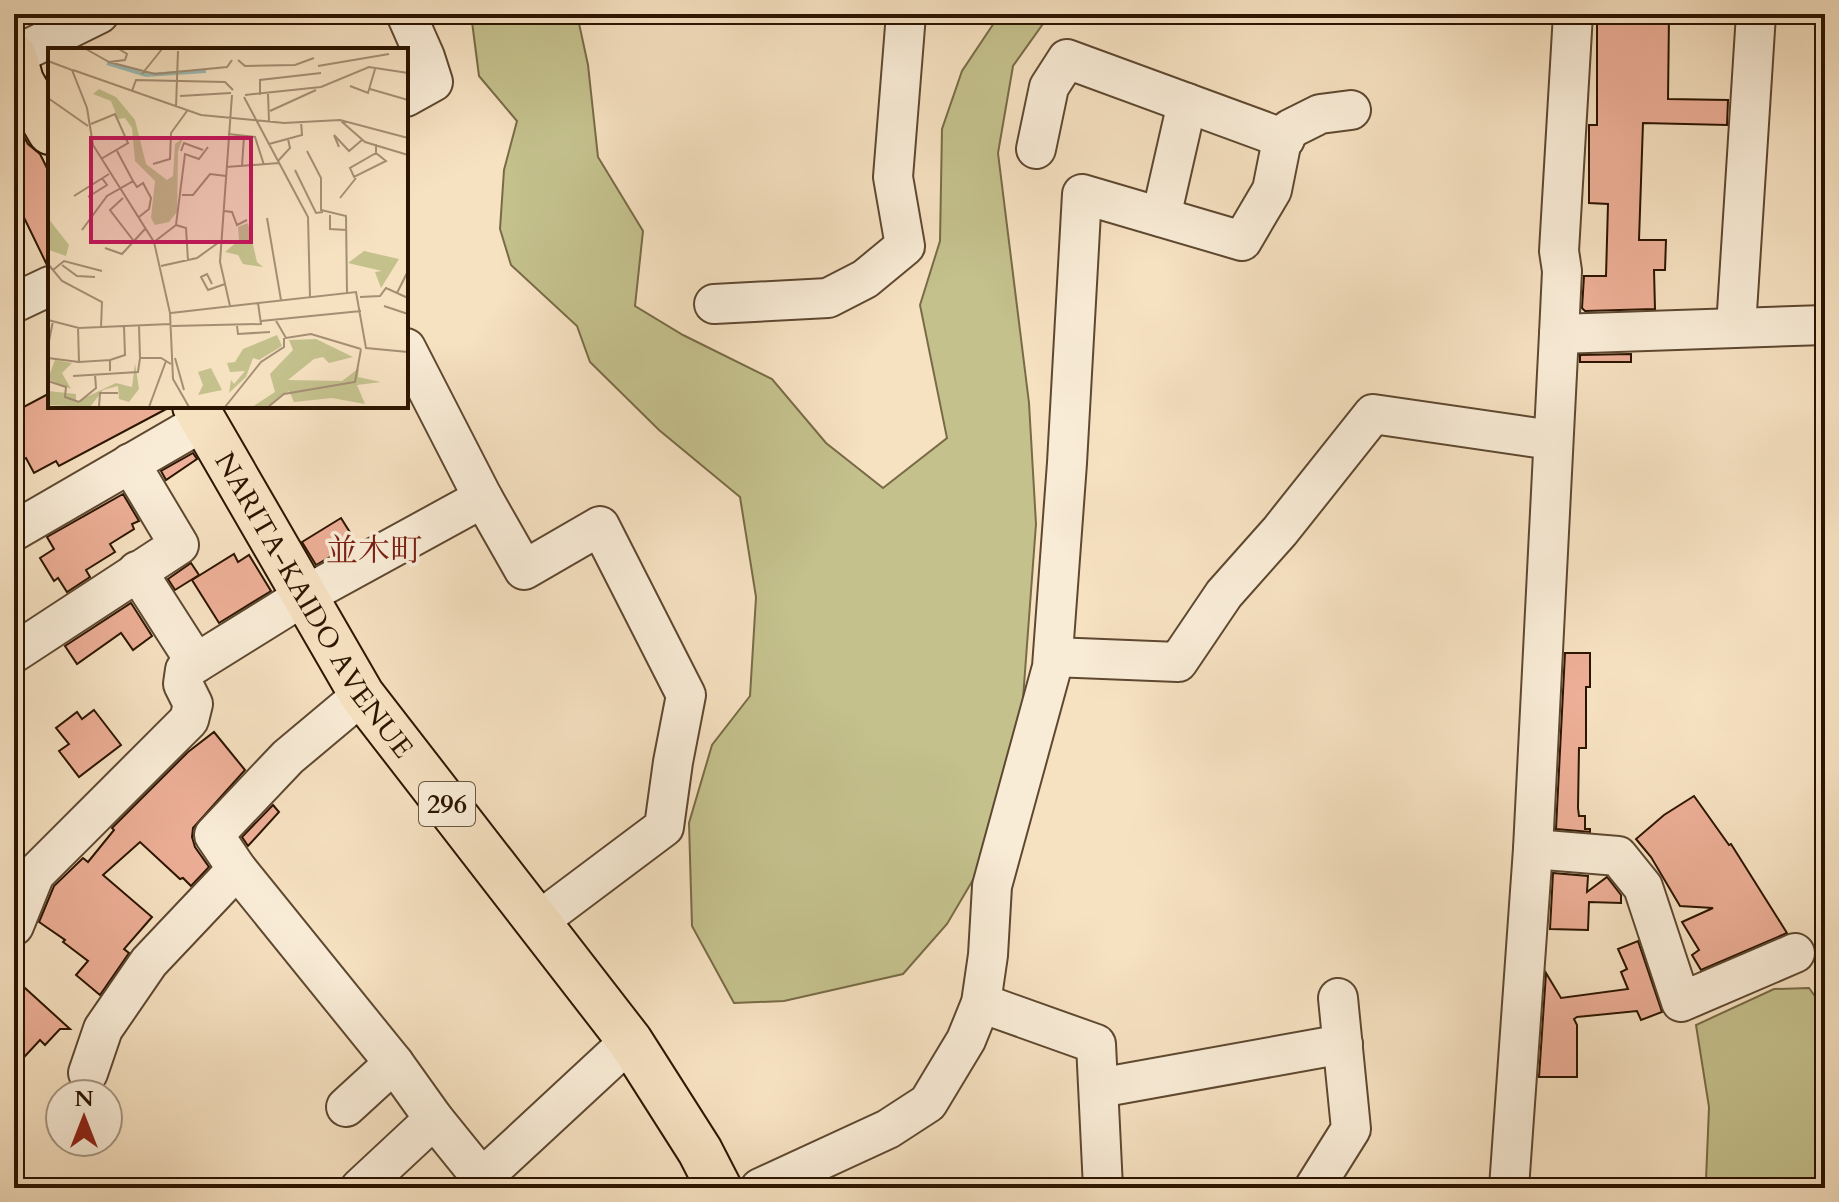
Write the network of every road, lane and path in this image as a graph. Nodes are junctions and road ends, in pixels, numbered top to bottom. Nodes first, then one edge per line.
1 (99, 14) edge
2 (406, 14) edge
3 (906, 14) edge
4 (1573, 14) edge
5 (1756, 14) edge
6 (14, 56) edge
7 (408, 96) edge
8 (1187, 103) junction
9 (1351, 110) dead end
10 (48, 128) edge
11 (1285, 139) junction
12 (1036, 149) dead end
13 (1161, 217) junction
14 (48, 287) edge
15 (14, 303) edge
16 (714, 304) dead end
17 (1825, 325) edge
18 (1736, 327) junction
19 (1559, 334) junction
20 (408, 352) edge
21 (199, 414) edge
22 (1552, 440) junction
23 (130, 463) junction
24 (483, 498) junction
25 (14, 531) edge
26 (137, 571) junction
27 (304, 596) junction
28 (14, 653) edge
29 (1053, 657) junction
30 (196, 663) junction
31 (362, 695) junction
32 (1533, 849) junction
33 (237, 869) junction
34 (540, 920) junction
35 (14, 926) edge
36 (1795, 953) dead end
37 (1338, 998) dead end
38 (981, 1003) junction
39 (630, 1041) junction
40 (1343, 1044) junction
41 (394, 1063) junction
42 (88, 1073) dead end
43 (1099, 1088) junction
44 (346, 1107) dead end
45 (434, 1119) junction
46 (484, 1185) edge
47 (1503, 1187) edge
48 (360, 1188) edge
49 (719, 1188) edge
50 (760, 1188) edge
51 (1103, 1188) edge
52 (1314, 1188) edge

1 - 6 street
2 - 7 street
3 - 16 street
4 - 19 street
5 - 18 street
6 - 10 highway
8 - 11 street
8 - 12 street
8 - 13 street
9 - 11 street
11 - 13 street
13 - 29 street
14 - 15 street
17 - 18 street
18 - 19 street
19 - 22 street
20 - 24 street
21 - 23 street
21 - 27 highway, NARITA-KAIDO AVENUE / 296
22 - 29 street
22 - 32 street
23 - 25 street
23 - 26 street
24 - 27 street
24 - 34 street
26 - 28 street
26 - 30 street
27 - 30 street
27 - 31 highway, NARITA-KAIDO AVENUE / 296
29 - 38 street
30 - 35 street
31 - 33 street
31 - 34 highway, NARITA-KAIDO AVENUE / 296
32 - 36 street
32 - 47 street
33 - 41 street
33 - 42 street
34 - 39 highway, NARITA-KAIDO AVENUE / 296
37 - 40 street
38 - 43 street
38 - 50 street
39 - 46 street
39 - 49 highway, NARITA-KAIDO AVENUE / 296
40 - 43 street
40 - 52 street
41 - 44 street
41 - 45 street
43 - 51 street
45 - 46 street
45 - 48 street

